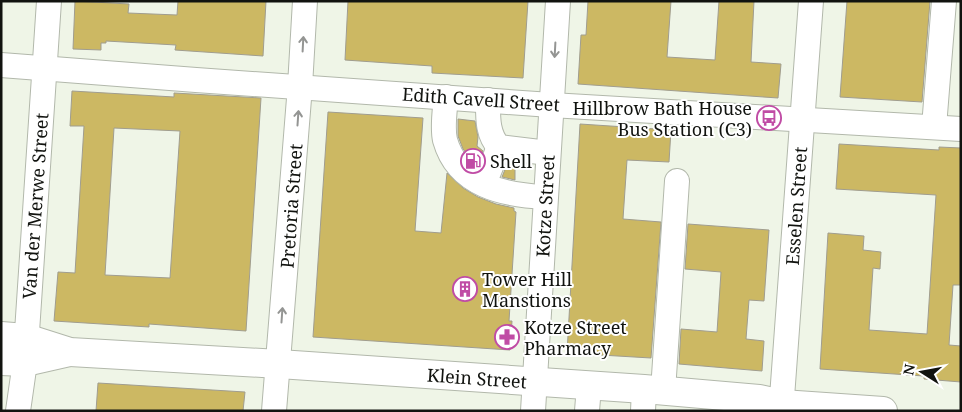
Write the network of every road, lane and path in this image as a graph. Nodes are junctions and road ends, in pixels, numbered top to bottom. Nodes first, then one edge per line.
1 (49, 1) edge
2 (305, 1) edge
3 (558, 1) edge
4 (811, 1) edge
5 (944, 1) edge
6 (1, 64) edge
7 (44, 68) junction
8 (300, 86) junction
9 (446, 97) junction
10 (488, 100) junction
11 (551, 104) junction
12 (802, 118) junction
13 (934, 127) junction
14 (961, 128) edge
15 (499, 147) junction
16 (548, 153) junction
17 (677, 181) dead end
18 (484, 184) junction
19 (545, 197) junction
20 (13, 349) edge
21 (279, 364) junction
22 (535, 382) junction
23 (650, 397) edge
24 (588, 398) edge
25 (782, 407) edge
26 (18, 411) edge
27 (274, 411) edge
28 (533, 411) edge
29 (883, 411) edge

1 - 7 street, Van der Merwe Street
8 -> 2 street, Pretoria Street
3 -> 11 street, Kotze Street
4 - 12 street, Esselen Street
5 - 13 street
6 - 7 street, Edith Cavell Street
7 - 8 street, Edith Cavell Street
7 - 20 street, Van der Merwe Street
8 - 9 street, Edith Cavell Street
21 -> 8 street, Pretoria Street
9 - 10 street, Edith Cavell Street
9 - 18 street
10 - 11 street, Edith Cavell Street
10 - 15 street
11 - 12 street, Edith Cavell Street
11 - 16 street, Kotze Street
12 - 13 street, Edith Cavell Street
12 - 25 street, Esselen Street
13 - 14 street, Edith Cavell Street
15 - 16 street
15 - 18 street
16 - 19 street, Kotze Street
17 - 23 street
18 - 19 street
19 - 22 street, Kotze Street
20 - 21 main road, Klein Street
20 - 26 street, Van der Merwe Street
21 - 22 main road, Klein Street
21 - 27 street, Pretoria Street
22 - 24 main road, Klein Street
22 - 28 street, Kotze Street
23 - 24 main road, Klein Street
23 - 25 main road, Klein Street
25 - 29 main road, Klein Street

